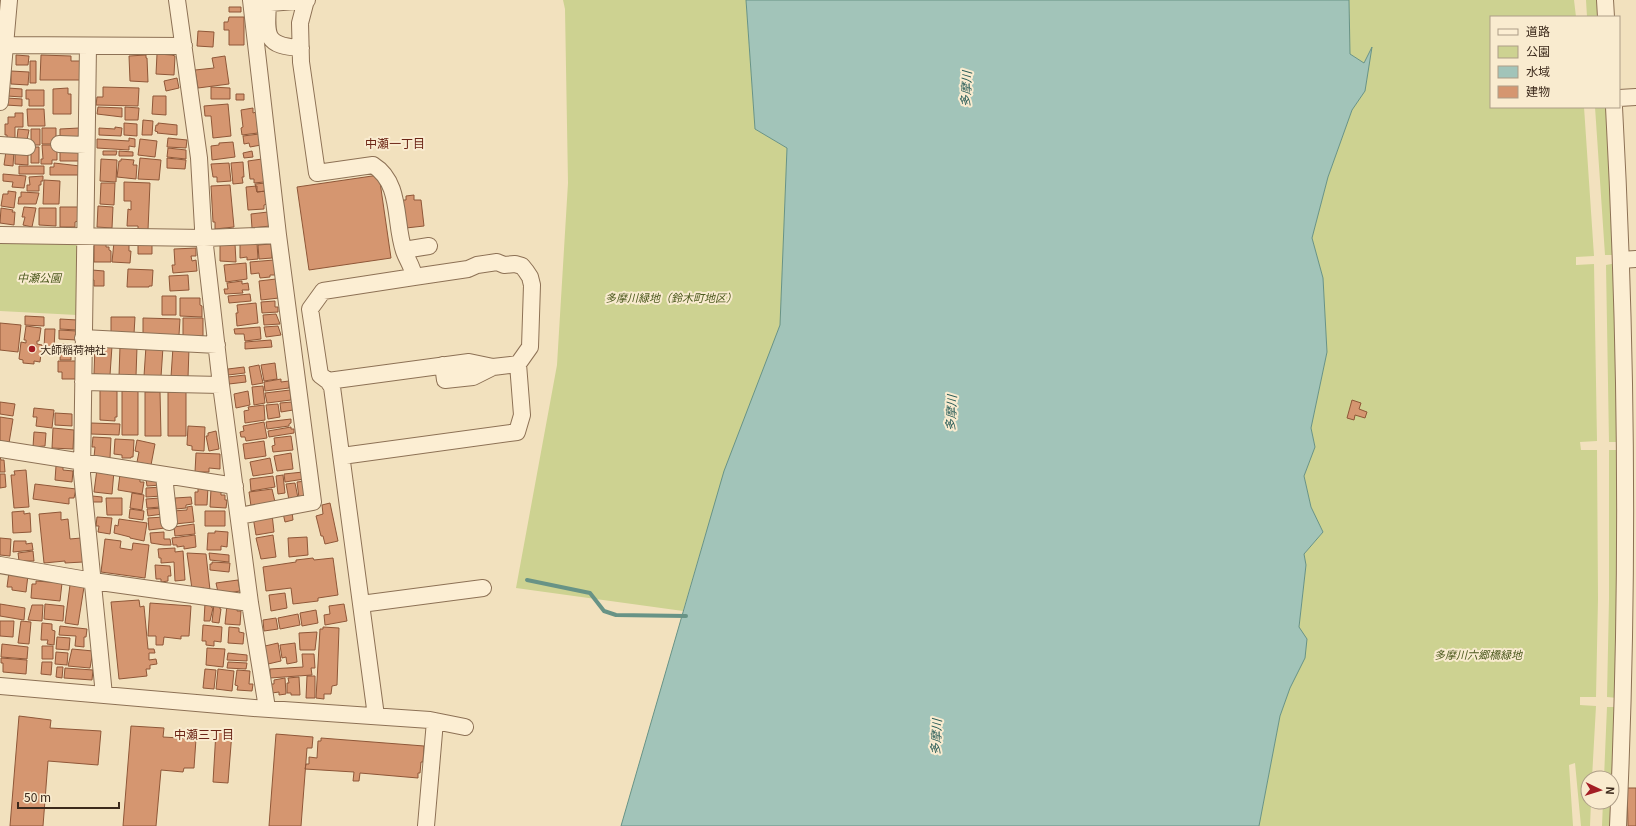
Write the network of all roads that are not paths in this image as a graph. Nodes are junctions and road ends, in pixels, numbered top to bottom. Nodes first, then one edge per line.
1 (9, 0) edge
2 (177, 0) edge
3 (306, 0) edge
4 (1605, 0) edge
5 (251, 2) edge
6 (268, 4) junction
7 (1606, 16) edge
8 (2, 45) edge
9 (88, 46) junction
10 (184, 46) junction
11 (301, 48) junction
12 (1636, 97) edge
13 (1620, 98) edge
14 (0, 102) edge
15 (1614, 108) edge
16 (60, 144) dead end
17 (0, 145) edge
18 (86, 145) junction
19 (26, 148) dead end
20 (0, 235) edge
21 (278, 235) junction
22 (84, 236) junction
23 (204, 238) junction
24 (429, 246) dead end
25 (404, 250) junction
26 (1628, 259) edge
27 (414, 277) junction
28 (83, 338) junction
29 (217, 345) junction
30 (518, 364) junction
31 (1630, 380) edge
32 (328, 381) junction
33 (83, 382) junction
34 (221, 385) junction
35 (1631, 445) edge
36 (0, 449) edge
37 (342, 456) junction
38 (82, 461) junction
39 (164, 475) junction
40 (235, 486) junction
41 (239, 516) junction
42 (169, 522) dead end
43 (0, 565) edge
44 (93, 581) junction
45 (483, 588) dead end
46 (250, 603) junction
47 (361, 604) junction
48 (0, 686) edge
49 (104, 695) junction
50 (1630, 703) edge
51 (267, 708) junction
52 (376, 716) junction
53 (435, 721) junction
54 (465, 727) dead end
55 (426, 826) edge
56 (1618, 826) edge

1 - 8 street
2 - 10 street
3 - 6 street
3 - 11 street
4 - 7 street
5 - 6 street
5 - 21 street
6 - 11 street
8 - 9 street
8 - 14 street
9 - 10 street
9 - 18 street
10 - 23 street
11 - 25 street
12 - 13 street
15 - 26 street
16 - 18 street
17 - 19 street
18 - 22 street
20 - 22 street
21 - 23 street
21 - 41 street
22 - 23 street
22 - 28 street
23 - 29 street
24 - 25 street
25 - 27 street
26 - 31 street
27 - 30 street
27 - 32 street
28 - 29 street
28 - 33 street
29 - 34 street
30 - 32 street
30 - 37 street
31 - 35 street
32 - 37 street
33 - 34 street
33 - 38 street
34 - 40 street
35 - 50 street
36 - 38 street
37 - 47 street
38 - 39 street
38 - 44 street
39 - 40 street
39 - 42 street
40 - 41 street
41 - 46 street
43 - 44 street
44 - 46 street
44 - 49 street
45 - 47 street
46 - 51 street
47 - 52 street
48 - 49 street
49 - 51 street
50 - 56 street
51 - 52 street
52 - 53 street
53 - 54 street
53 - 55 street

